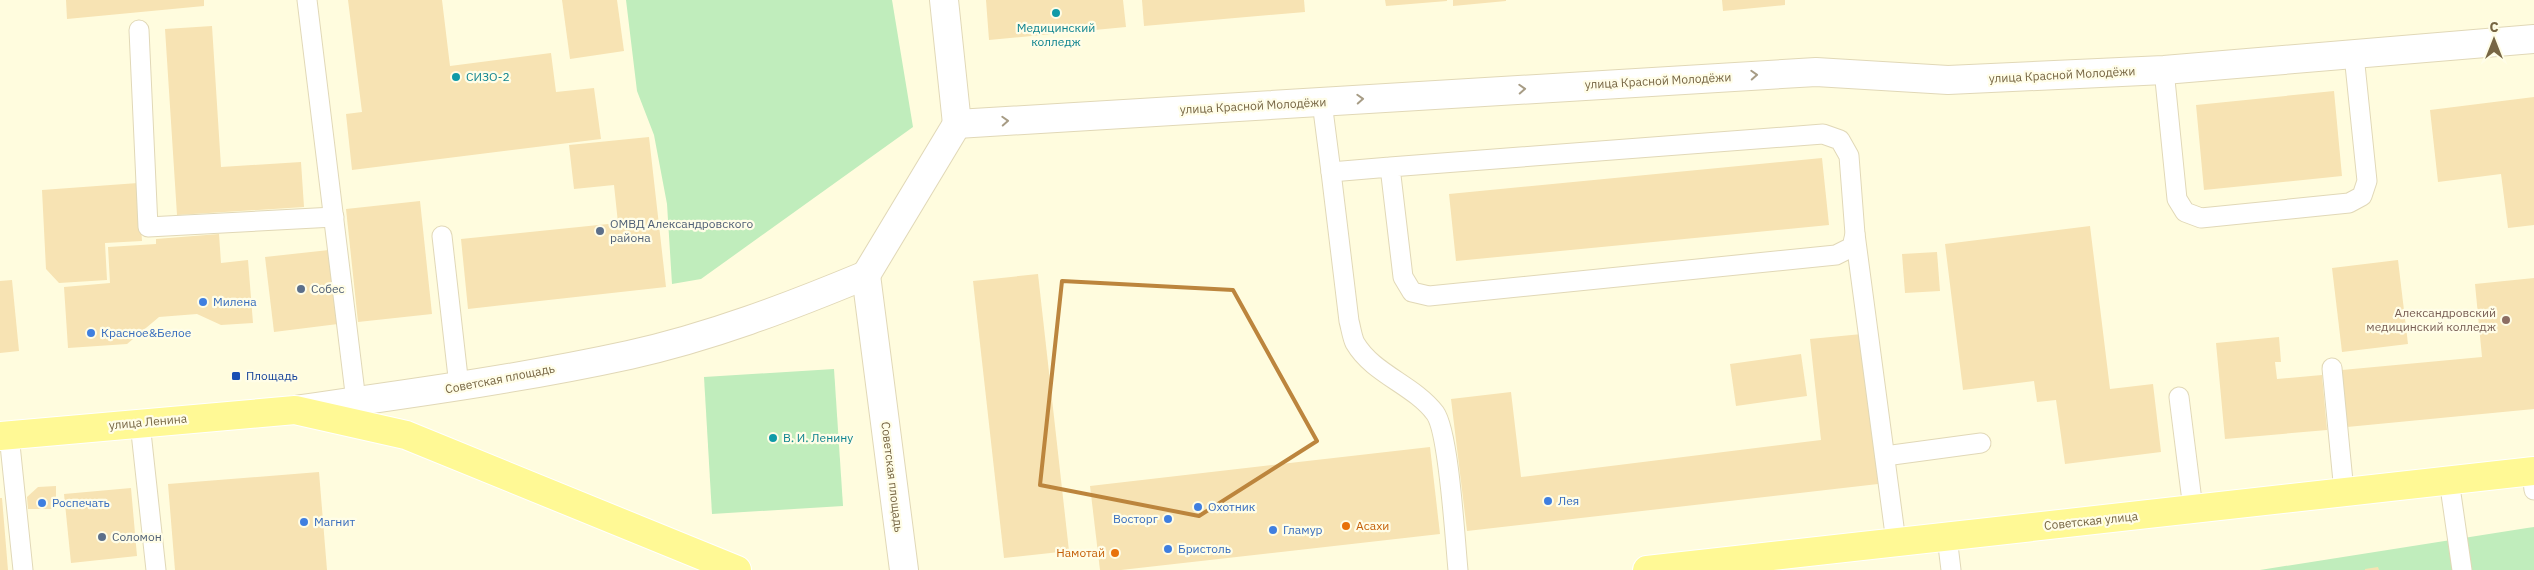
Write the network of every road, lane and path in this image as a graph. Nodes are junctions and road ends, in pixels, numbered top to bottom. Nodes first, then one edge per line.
1 (307, 0) edge
2 (944, 0) edge
3 (139, 30) dead end
4 (2534, 39) edge
5 (2354, 55) junction
6 (2164, 70) junction
7 (1322, 102) junction
8 (957, 124) junction
9 (1390, 167) junction
10 (1331, 172) junction
11 (334, 217) junction
12 (1854, 234) junction
13 (442, 236) dead end
14 (866, 275) junction
15 (2332, 368) dead end
16 (459, 386) junction
17 (2179, 397) dead end
18 (356, 401) junction
19 (295, 410) junction
20 (140, 423) junction
21 (4, 435) edge
22 (1981, 443) dead end
23 (1884, 456) junction
24 (2533, 477) edge
25 (2449, 480) junction
26 (2344, 492) junction
27 (2193, 509) junction
28 (1947, 537) junction
29 (1896, 542) junction
30 (23, 570) edge
31 (156, 570) edge
32 (737, 570) edge
33 (904, 570) edge
34 (1458, 570) edge
35 (1647, 570) edge
36 (1951, 570) edge
37 (2462, 570) edge

1 - 11 lane
2 - 8 street
3 - 11 lane
4 - 5 street, улица Красной Молодёжи
5 - 6 street, улица Красной Молодёжи
5 - 6 lane
7 -> 6 street, улица Красной Молодёжи
8 -> 7 street, улица Красной Молодёжи
7 - 10 lane
8 - 14 street
9 - 10 lane
9 - 12 lane
9 - 12 lane
10 - 34 lane
11 - 18 lane
12 - 23 lane
13 - 16 lane
14 - 16 street, Советская площадь
14 - 33 street, Советская площадь
15 - 26 lane
16 - 18 street, Советская площадь
17 - 27 lane
18 - 19 street, Советская площадь
19 - 20 main road, улица Ленина
19 - 32 main road
20 - 21 main road, улица Ленина
20 - 31 lane
21 - 30 lane
22 - 23 lane
23 - 29 lane
24 - 25 main road, Советская улица
25 - 26 main road, Советская улица
25 - 37 lane
26 - 27 main road, Советская улица
27 - 28 main road, Советская улица
28 - 29 main road, Советская улица
28 - 36 lane
29 - 35 main road, Советская улица

